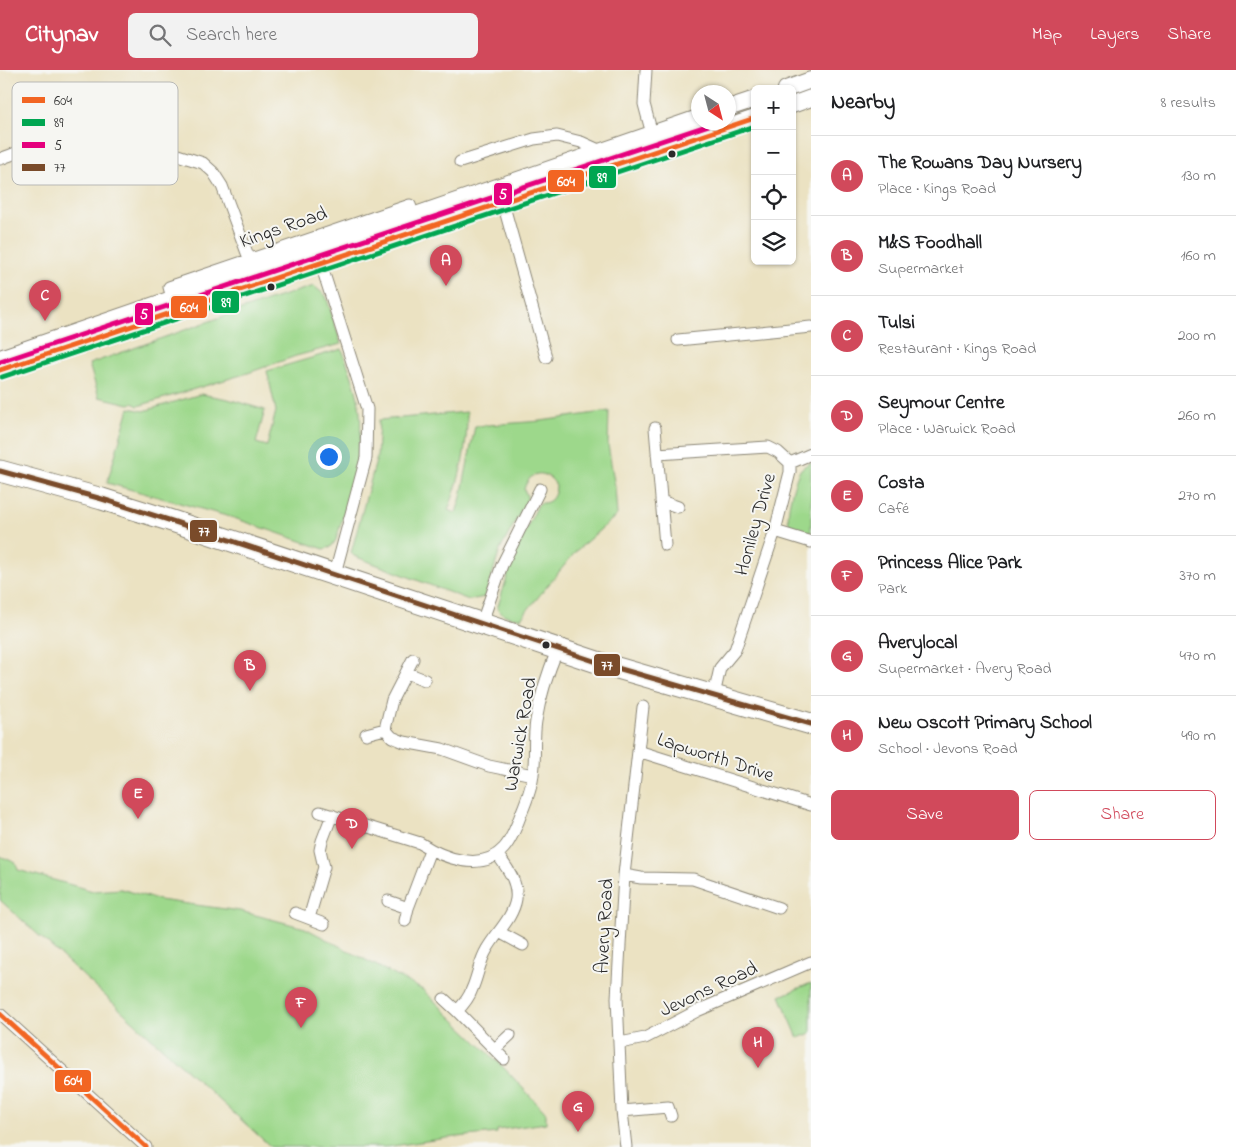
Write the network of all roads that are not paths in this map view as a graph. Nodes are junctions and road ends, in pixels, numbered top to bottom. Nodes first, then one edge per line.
1 (646, 70) edge
2 (811, 80) edge
3 (796, 85) edge
4 (811, 98) edge
5 (751, 100) edge
6 (796, 104) edge
7 (736, 105) edge
8 (751, 119) edge
9 (691, 120) edge
10 (652, 134) junction
11 (601, 151) junction
12 (12, 155) edge
13 (178, 155) edge
14 (0, 159) edge
15 (460, 162) dead end
16 (520, 180) junction
17 (525, 196) junction
18 (503, 203) junction
19 (414, 216) junction
20 (318, 257) junction
21 (254, 271) junction
22 (811, 327) edge
23 (678, 340) dead end
24 (546, 357) dead end
25 (0, 358) edge
26 (0, 370) edge
27 (655, 428) dead end
28 (657, 454) junction
29 (811, 454) edge
30 (790, 463) junction
31 (0, 471) edge
32 (540, 489) dead end
33 (661, 501) junction
34 (678, 507) dead end
35 (775, 531) junction
36 (811, 542) edge
37 (665, 545) dead end
38 (333, 574) junction
39 (482, 622) junction
40 (558, 648) junction
41 (414, 659) dead end
42 (407, 673) junction
43 (425, 680) dead end
44 (714, 695) junction
45 (644, 707) dead end
46 (811, 724) edge
47 (385, 729) junction
48 (366, 734) dead end
49 (638, 750) junction
50 (533, 776) junction
51 (811, 806) edge
52 (320, 812) dead end
53 (332, 816) junction
54 (430, 850) junction
55 (497, 854) junction
56 (624, 875) junction
57 (388, 901) dead end
58 (408, 908) junction
59 (779, 908) dead end
60 (295, 913) dead end
61 (309, 918) junction
62 (405, 922) dead end
63 (324, 924) dead end
64 (499, 932) junction
65 (523, 945) dead end
66 (811, 962) edge
67 (444, 999) dead end
68 (457, 1012) junction
69 (0, 1014) edge
70 (510, 1035) dead end
71 (620, 1042) junction
72 (495, 1049) junction
73 (504, 1059) dead end
74 (669, 1107) dead end
75 (622, 1111) junction
76 (146, 1147) edge
77 (626, 1147) edge

1 - 10 street
2 - 3 main road
4 - 6 main road
5 - 7 main road
8 - 17 main road, Kings Road
9 - 10 main road, Kings Road
10 - 11 main road, Kings Road
11 - 15 street
11 - 16 main road, Kings Road
12 - 14 street
13 - 21 street
16 - 17 street
16 - 19 main road, Kings Road
17 - 18 main road, Kings Road
18 - 20 main road, Kings Road
18 - 24 street
19 - 20 main road, Kings Road
19 - 21 street, Kings Road
20 - 21 main road, Kings Road
20 - 38 street
21 - 25 main road, Kings Road
21 - 26 main road, Kings Road
22 - 23 street
27 - 28 street
28 - 30 street, Honiley Drive
28 - 33 street
29 - 30 street
30 - 35 street, Honiley Drive
31 - 38 highway
32 - 39 street
33 - 34 street
33 - 37 street
35 - 36 street
35 - 44 street, Honiley Drive
38 - 39 highway
39 - 40 highway
40 - 44 highway
40 - 50 street, Warwick Road
41 - 42 street
42 - 43 street
42 - 47 street
44 - 46 highway
45 - 49 street, Avery Road
47 - 48 street
47 - 50 street
49 - 51 street, Lapworth Drive
49 - 56 street, Avery Road
50 - 55 street, Warwick Road
52 - 53 street
53 - 54 street
53 - 61 street
54 - 55 street
54 - 58 street
55 - 64 street
56 - 59 street
56 - 71 street, Avery Road
57 - 58 street
58 - 62 street
60 - 61 street
61 - 63 street
64 - 65 street
64 - 68 street
66 - 71 street, Jevons Road
67 - 68 street
68 - 72 street
69 - 76 street
70 - 72 street
71 - 75 street, Avery Road
72 - 73 street
74 - 75 street
75 - 77 street, Avery Road

